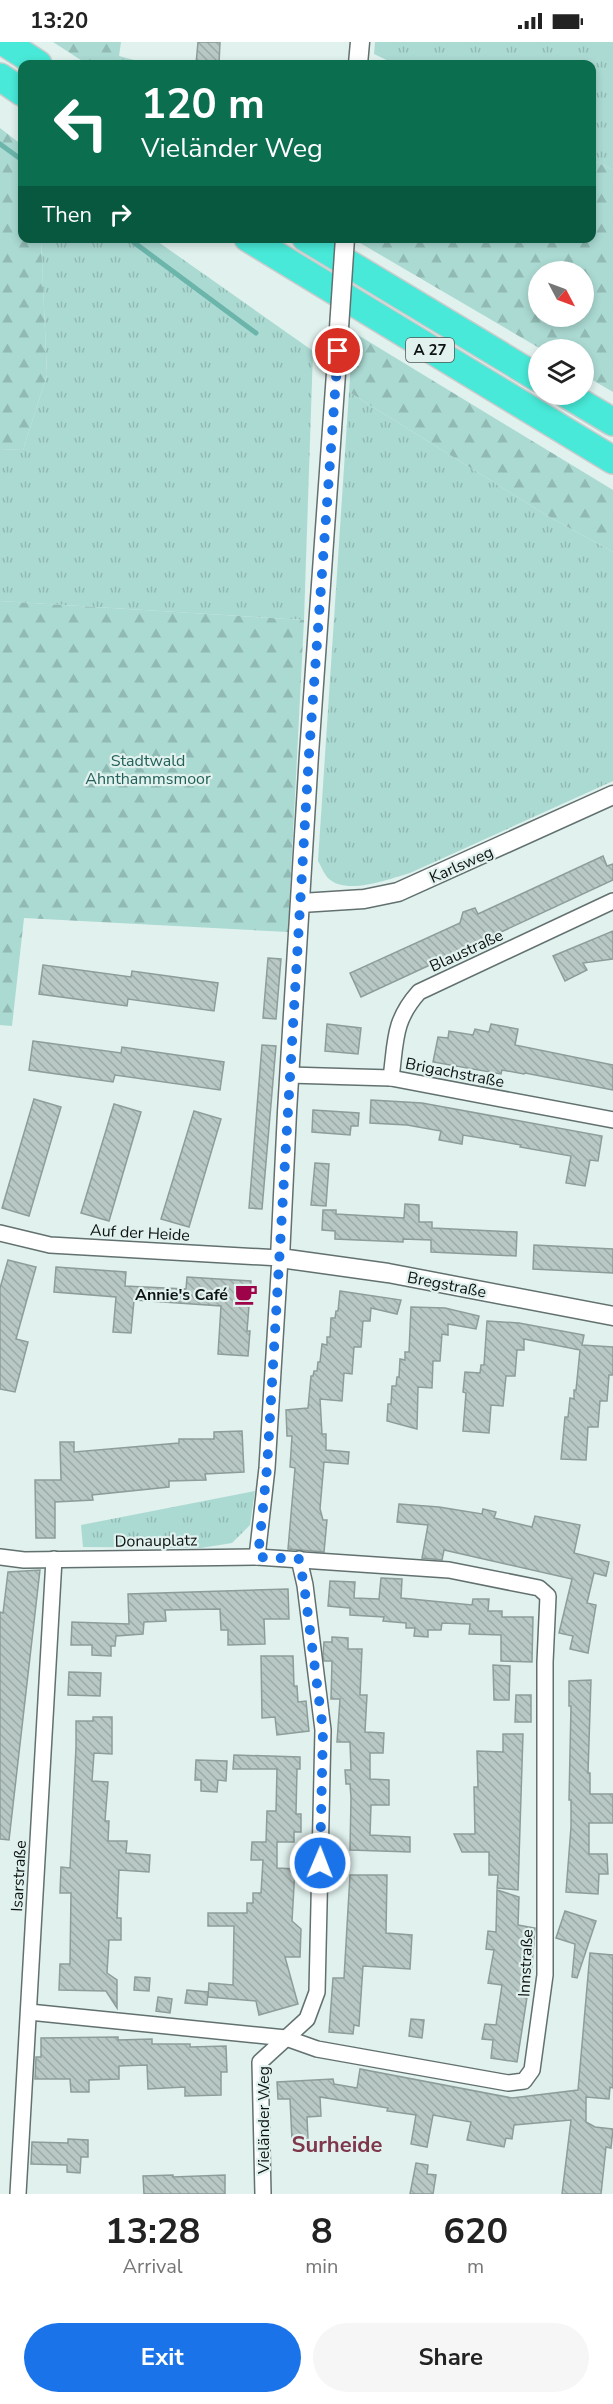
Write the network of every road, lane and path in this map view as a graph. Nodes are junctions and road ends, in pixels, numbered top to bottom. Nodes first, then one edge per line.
1 (4, 42) edge
2 (360, 42) edge
3 (32, 60) edge
4 (358, 60) edge
5 (0, 77) edge
6 (18, 89) edge
7 (256, 243) edge
8 (314, 243) edge
9 (345, 243) edge
10 (528, 372) edge
11 (584, 405) edge
12 (613, 422) edge
13 (613, 460) edge
14 (613, 795) edge
15 (613, 901) edge
16 (301, 903) junction
17 (289, 1075) junction
18 (391, 1078) junction
19 (613, 1120) edge
20 (0, 1233) edge
21 (280, 1258) junction
22 (613, 1316) edge
23 (0, 1557) edge
24 (258, 1557) junction
25 (299, 1559) junction
26 (54, 1560) junction
27 (28, 2012) junction
28 (286, 2038) junction
29 (18, 2194) edge
30 (263, 2194) edge

1 - 3 highway
2 - 4 street
5 - 6 highway
7 - 13 highway, A 27
8 - 10 highway, A 27
9 - 16 street, bridge
11 - 12 highway
14 - 16 street, Karlsweg
15 - 18 street, Blaustraße
16 - 17 street
17 - 18 street, Brigachstraße
17 - 21 street
18 - 19 street, Brigachstraße
20 - 21 street, Auf der Heide
21 - 22 street, Bregstraße
21 - 24 street
23 - 26 street, Donauplatz
24 - 25 street
24 - 26 street, Donauplatz
25 - 28 street, Vieländer Weg
25 - 28 street, Innstraße
26 - 27 street, Isarstraße
27 - 28 street, Innstraße
27 - 29 street, Isarstraße
28 - 30 street, Vieländer Weg

